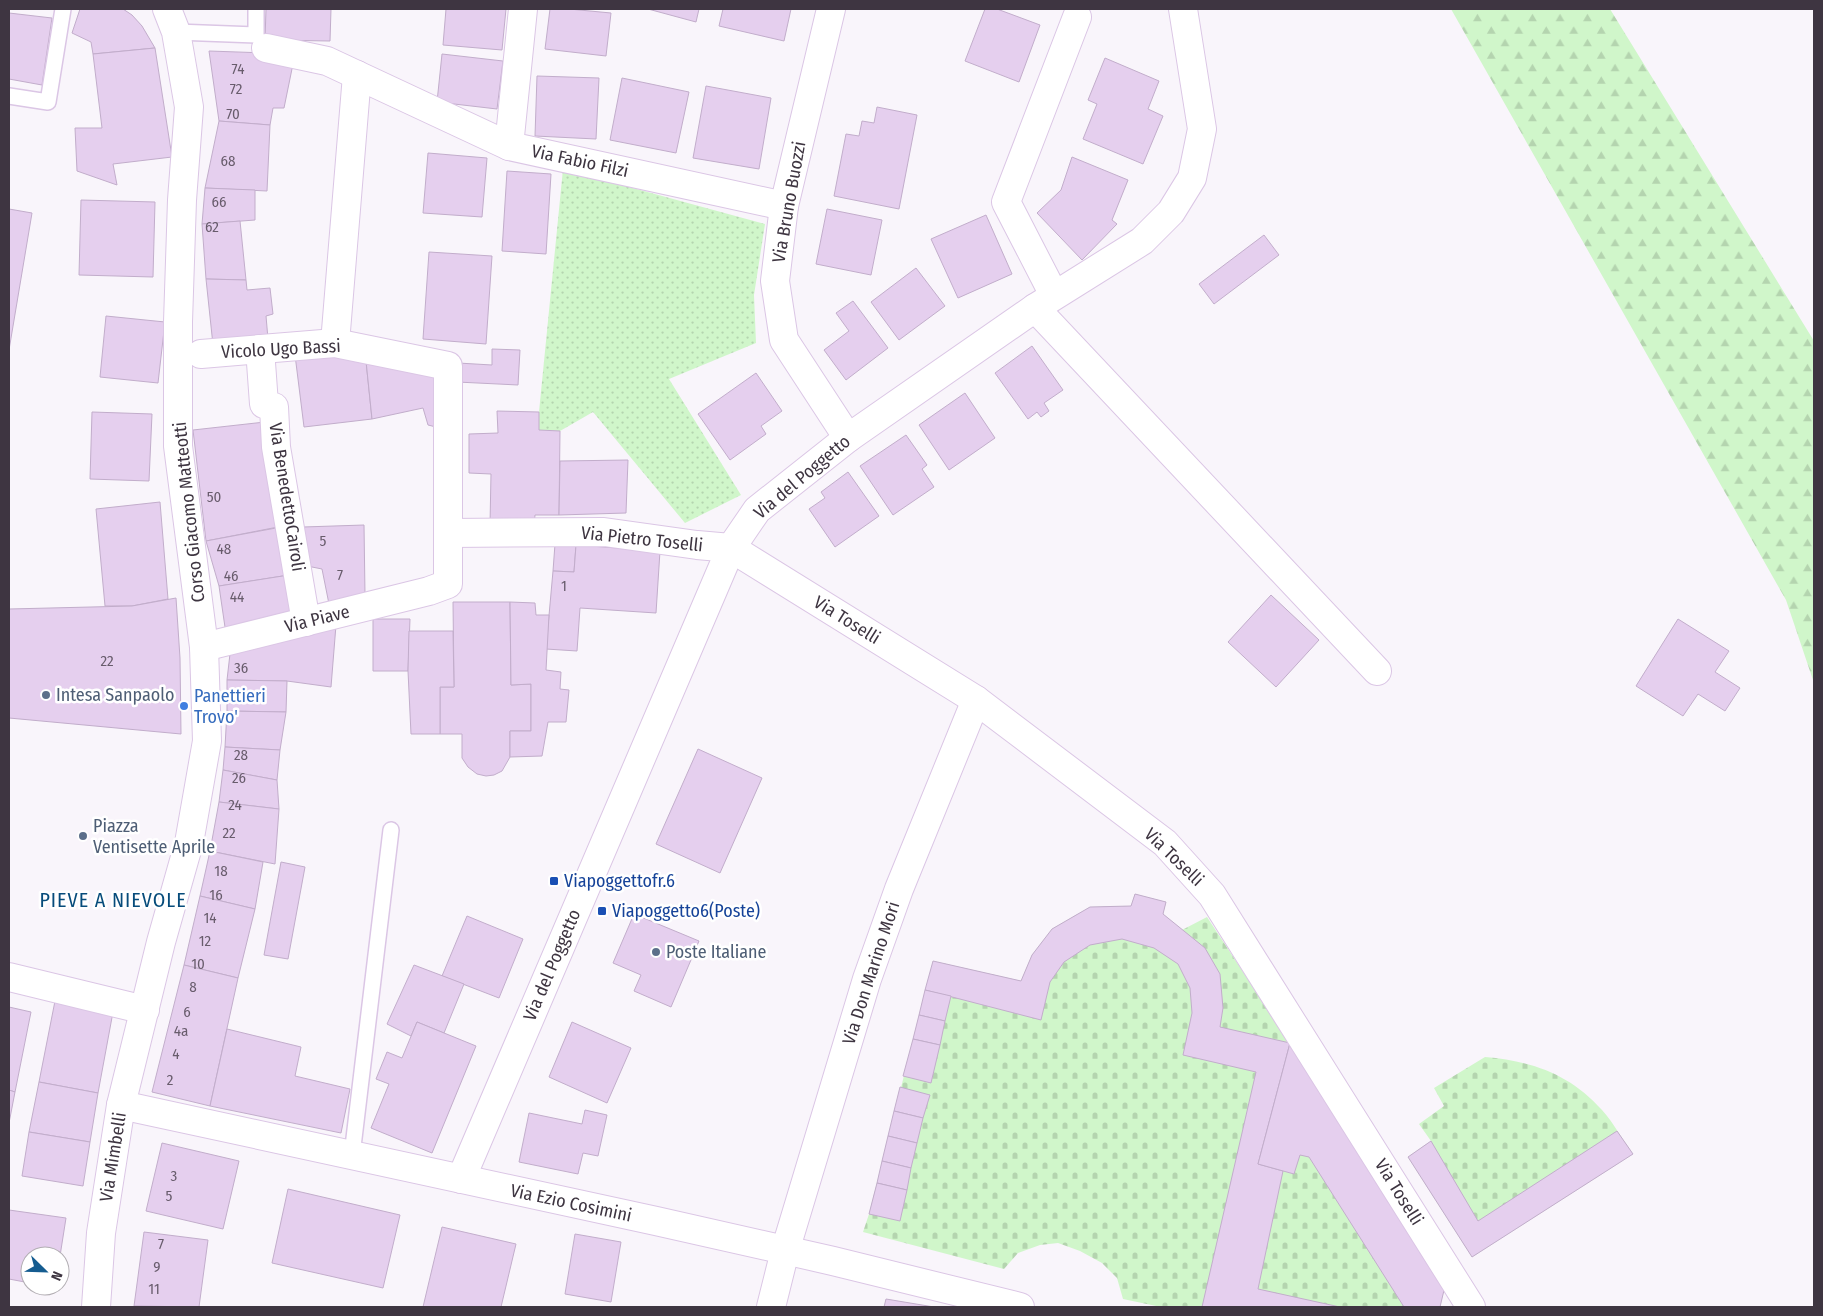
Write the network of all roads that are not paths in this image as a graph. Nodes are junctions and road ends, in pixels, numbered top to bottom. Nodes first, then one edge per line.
1 (63, 9) edge
2 (256, 9) edge
3 (523, 9) edge
4 (831, 9) edge
5 (1183, 9) edge
6 (1077, 17) dead end
7 (172, 20) edge
8 (266, 48) dead end
9 (357, 75) junction
10 (9, 96) edge
11 (509, 146) junction
12 (784, 206) junction
13 (1045, 302) junction
14 (335, 343) junction
15 (260, 349) junction
16 (201, 354) dead end
17 (848, 438) junction
18 (449, 533) junction
19 (731, 548) junction
20 (306, 622) junction
21 (204, 647) junction
22 (1377, 672) dead end
23 (976, 700) junction
24 (391, 830) dead end
25 (9, 976) edge
26 (145, 1010) junction
27 (121, 1105) junction
28 (352, 1155) junction
29 (460, 1179) junction
30 (785, 1251) junction
31 (96, 1307) edge
32 (771, 1307) edge
33 (1020, 1307) edge
34 (1471, 1307) edge

1 - 10 lane
2 - 7 lane
3 - 11 street, Via Fabio Filzi
4 - 12 street, Via Bruno Buozzi
5 - 13 street, Via del Poggetto
6 - 13 street
7 - 21 street, Corso Giacomo Matteotti
8 - 9 street
9 - 11 street
9 - 14 street
11 - 12 street, Via Fabio Filzi
12 - 17 street, Via Bruno Buozzi
13 - 17 street, Via del Poggetto
13 - 22 street
14 - 15 street, Vicolo Ugo Bassi
14 - 18 street, Vicolo Ugo Bassi
15 - 16 street, Vicolo Ugo Bassi
15 - 20 street, Via BenedettoCairoli
17 - 19 street, Via del Poggetto
18 - 19 street, Via Pietro Toselli
18 - 20 street, Via Piave
19 - 23 street, Via Toselli
19 - 29 street, Via del Poggetto
20 - 21 street, Via Piave
21 - 26 street, Corso Giacomo Matteotti
23 - 30 street, Via Don Marino Mori
23 - 34 street, Via Toselli
24 - 28 lane
25 - 26 street
26 - 27 street, Via Mimbelli
27 - 28 street, Via Ezio Cosimini
27 - 31 street, Via Mimbelli
28 - 29 street, Via Ezio Cosimini
29 - 30 street, Via Ezio Cosimini
30 - 32 street, Via Don Marino Mori
30 - 33 street, Via Ezio Cosimini

